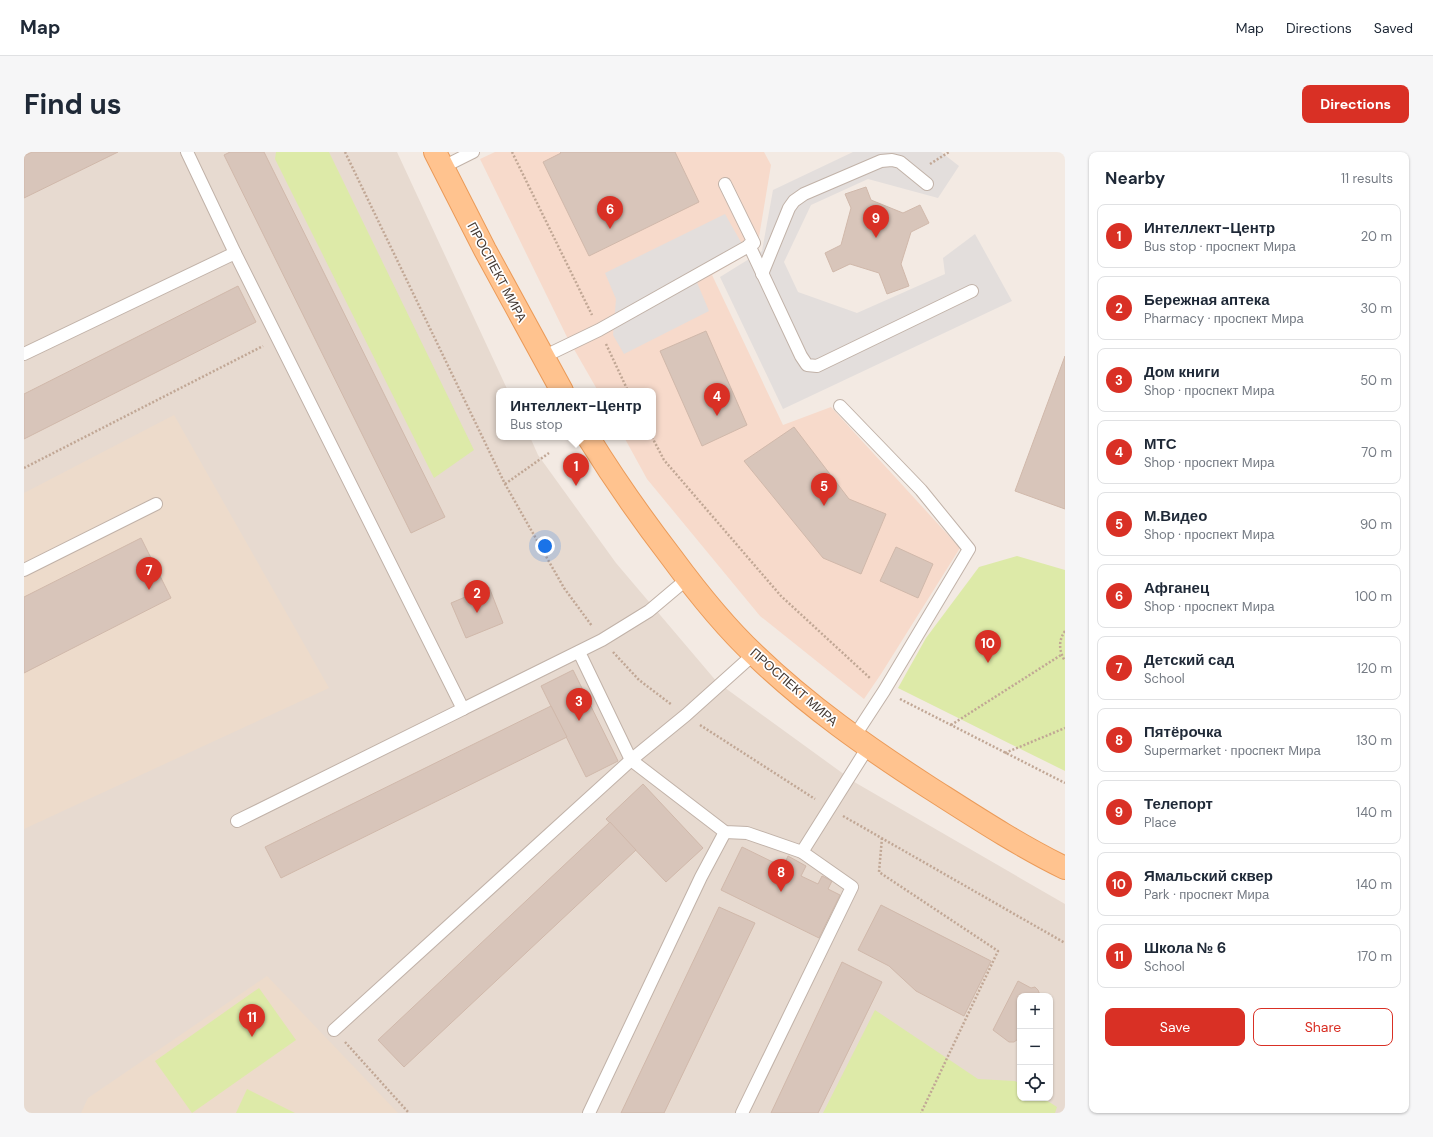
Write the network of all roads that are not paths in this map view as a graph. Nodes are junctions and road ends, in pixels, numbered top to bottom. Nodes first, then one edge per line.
1 (187, 152) edge
2 (473, 152) edge
3 (439, 160) edge
4 (725, 184) dead end
5 (927, 184) dead end
6 (749, 245) junction
7 (235, 253) junction
8 (762, 274) junction
9 (972, 291) dead end
10 (24, 354) edge
11 (543, 357) junction
12 (560, 388) edge
13 (840, 406) dead end
14 (590, 440) edge
15 (156, 504) dead end
16 (24, 570) edge
17 (687, 579) junction
18 (579, 652) junction
19 (754, 654) junction
20 (463, 709) junction
21 (861, 742) junction
22 (631, 760) junction
23 (237, 820) dead end
24 (725, 832) junction
25 (802, 852) junction
26 (1065, 868) edge
27 (334, 1030) road end
28 (589, 1113) edge
29 (742, 1113) edge

1 - 7 lane
2 - 3 lane
3 - 11 main road, ПРОСПЕКТ МИРА
4 - 6 lane
5 - 8 lane
6 - 8 lane
6 - 11 lane
7 - 10 lane
7 - 20 lane
8 - 9 lane
11 - 12 main road, ПРОСПЕКТ МИРА
13 - 21 lane
14 - 17 main road, ПРОСПЕКТ МИРА
15 - 16 lane
17 - 18 lane
17 - 19 main road, ПРОСПЕКТ МИРА
18 - 20 lane
18 - 22 lane
19 - 21 main road, ПРОСПЕКТ МИРА
19 - 22 lane
20 - 23 lane
21 - 25 lane
21 - 26 main road, ПРОСПЕКТ МИРА
22 - 24 lane
22 - 27 lane
24 - 25 lane
24 - 28 lane
25 - 29 lane

